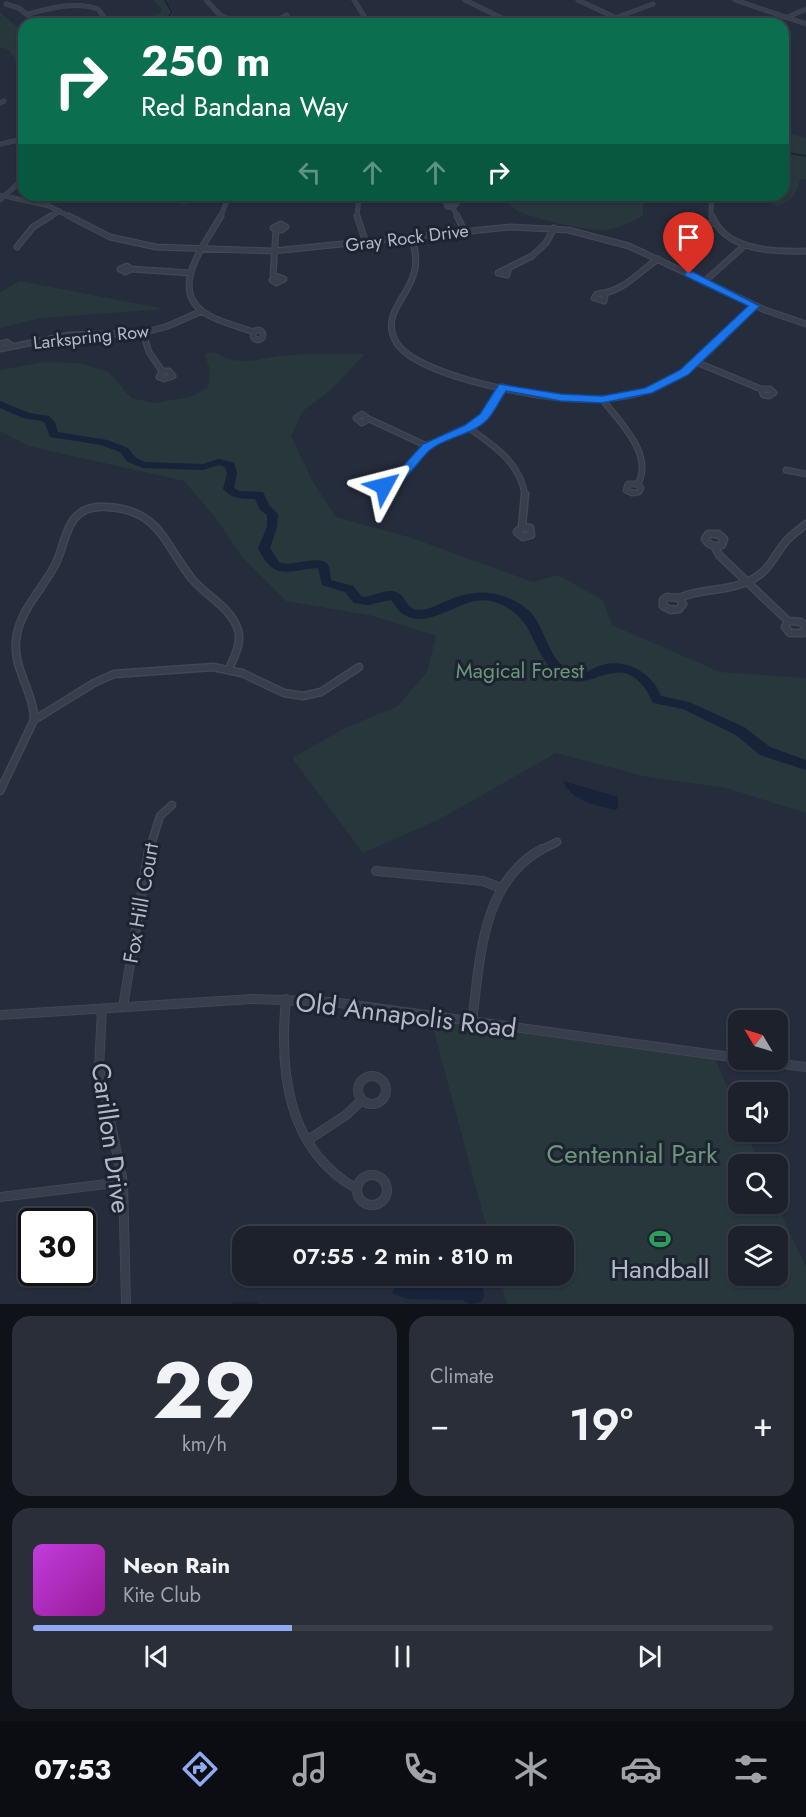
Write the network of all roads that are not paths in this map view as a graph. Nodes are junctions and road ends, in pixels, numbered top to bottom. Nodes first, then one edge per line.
1 (213, 0) edge
2 (354, 0) edge
3 (465, 0) edge
4 (578, 0) edge
5 (735, 0) edge
6 (88, 1) edge
7 (206, 1) edge
8 (6, 4) dead end
9 (653, 4) dead end
10 (83, 5) junction
11 (806, 9) edge
12 (28, 14) junction
13 (287, 15) dead end
14 (788, 17) junction
15 (32, 18) edge
16 (105, 18) edge
17 (227, 18) edge
18 (282, 18) edge
19 (363, 18) edge
20 (502, 18) edge
21 (615, 18) joint
22 (806, 24) edge
23 (18, 140) edge
24 (0, 144) edge
25 (18, 183) edge
26 (1, 197) edge
27 (18, 199) edge
28 (33, 201) edge
29 (224, 201) edge
30 (358, 201) edge
31 (711, 201) edge
32 (453, 208) dead end
33 (60, 211) junction
34 (713, 224) junction
35 (554, 228) junction
36 (679, 228) dead end
37 (276, 230) dead end
38 (465, 232) junction
39 (412, 238) junction
40 (366, 243) junction
41 (745, 245) junction
42 (17, 247) dead end
43 (204, 249) junction
44 (273, 251) junction
45 (806, 251) edge
46 (658, 259) junction
47 (131, 269) dead end
48 (508, 271) dead end
49 (190, 273) junction
50 (275, 277) dead end
51 (705, 281) junction
52 (605, 296) dead end
53 (754, 306) junction
54 (202, 311) junction
55 (806, 324) edge
56 (254, 332) dead end
57 (143, 333) junction
58 (0, 344) edge
59 (12, 346) junction
60 (0, 349) edge
61 (696, 362) junction
62 (162, 371) dead end
63 (503, 387) junction
64 (761, 389) dead end
65 (602, 399) junction
66 (369, 419) dead end
67 (469, 428) junction
68 (427, 446) junction
69 (786, 470) dead end
70 (806, 474) edge
71 (384, 484) dead end
72 (638, 484) dead end
73 (806, 524) edge
74 (522, 527) dead end
75 (715, 547) dead end
76 (748, 582) junction
77 (680, 598) dead end
78 (789, 621) dead end
79 (359, 667) dead end
80 (229, 669) junction
81 (34, 720) junction
82 (0, 791) edge
83 (172, 805) dead end
84 (557, 842) dead end
85 (376, 871) dead end
86 (501, 888) junction
87 (286, 999) junction
88 (123, 1007) junction
89 (102, 1009) junction
90 (0, 1015) edge
91 (472, 1022) junction
92 (728, 1057) edge
93 (788, 1065) edge
94 (806, 1067) edge
95 (362, 1100) dead end
96 (308, 1140) junction
97 (123, 1182) junction
98 (357, 1189) dead end
99 (0, 1197) edge
100 (126, 1304) edge

1 - 7 street
2 - 19 street
3 - 20 street
4 - 21 street
5 - 14 street
6 - 10 street
7 - 17 street
8 - 12 street
9 - 21 street
10 - 12 street
10 - 16 street
11 - 14 street
12 - 15 street
13 - 18 street
14 - 22 street
23 - 24 street
25 - 26 street
26 - 27 street, Gray Rock Drive
28 - 33 street, Gray Rock Drive
29 - 43 street
30 - 40 street
31 - 34 street
32 - 38 street
33 - 42 street
33 - 43 street, Gray Rock Drive
34 - 36 street
34 - 41 street
35 - 38 street, Gray Rock Drive
35 - 46 street, Gray Rock Drive
35 - 48 street
37 - 44 street
38 - 39 street, Gray Rock Drive
39 - 40 street, Gray Rock Drive
39 - 63 street
40 - 44 street, Gray Rock Drive
41 - 45 street
41 - 51 street
43 - 44 street, Gray Rock Drive
43 - 49 street
44 - 50 street
46 - 51 street, Gray Rock Drive
46 - 52 street
47 - 49 street
49 - 54 street
51 - 53 street, Gray Rock Drive
53 - 55 street, Gray Rock Drive
53 - 61 street
54 - 56 street
54 - 57 street, Larkspring Row
57 - 59 street, Larkspring Row
57 - 62 street
58 - 59 street, Larkspring Row
59 - 60 street, Larkspring Row
61 - 64 street
61 - 65 street
63 - 65 street
63 - 67 street
65 - 72 street
66 - 68 street
67 - 68 street
67 - 74 street
68 - 71 street
69 - 70 street
73 - 76 street
75 - 76 street
76 - 77 street
76 - 78 street
79 - 80 street
80 - 81 street
80 - 81 street
81 - 82 street
83 - 88 street, Fox Hill Court
84 - 86 street
85 - 86 street
86 - 91 street
87 - 88 street, Old Annapolis Road
87 - 91 street, Old Annapolis Road
87 - 96 street
88 - 89 street, Old Annapolis Road
89 - 90 street, Old Annapolis Road
89 - 97 street, Carillon Drive
91 - 92 street, Old Annapolis Road
93 - 94 street
95 - 96 street
96 - 98 street
97 - 99 street
97 - 100 street, Carillon Drive

